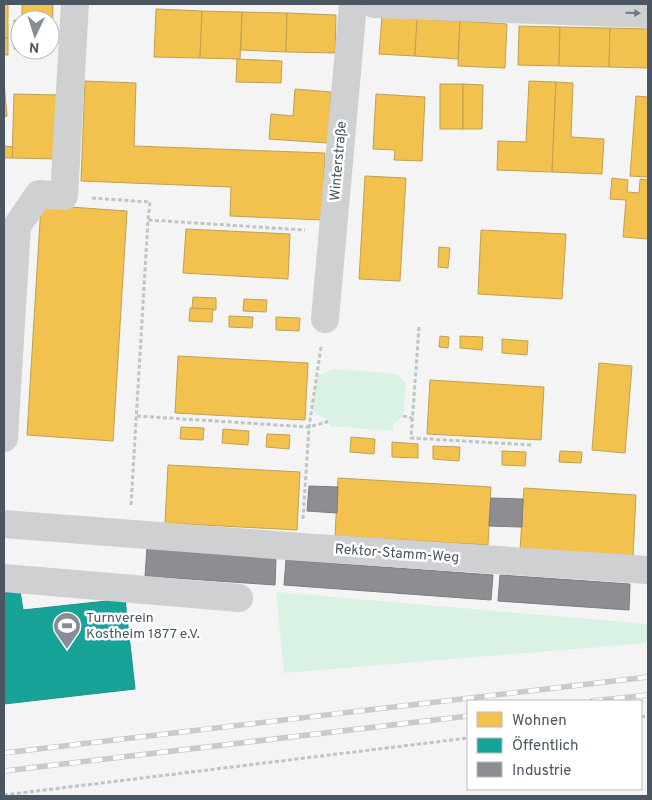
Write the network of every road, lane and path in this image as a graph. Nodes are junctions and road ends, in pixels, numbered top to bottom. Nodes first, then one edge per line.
1 (76, 4) edge
2 (353, 4) edge
3 (374, 4) edge
4 (648, 14) edge
5 (64, 196) junction
6 (148, 220) junction
7 (332, 232) junction
8 (325, 319) joint
9 (418, 327) dead end
10 (137, 416) junction
11 (403, 416) dead end
12 (412, 418) junction
13 (330, 421) dead end
14 (309, 427) junction
15 (4, 438) edge
16 (533, 445) dead end
17 (4, 524) edge
18 (138, 535) junction
19 (301, 547) junction
20 (648, 570) edge
21 (4, 578) edge
22 (239, 598) dead end
23 (467, 738) edge
24 (4, 795) edge

1 - 5 street
2 - 7 street, Winterstraße
3 -> 4 street
5 - 6 path
5 - 15 street
6 - 7 path
6 - 10 path
7 - 8 street, Winterstraße
8 - 14 path
9 - 12 path
10 - 14 path
10 - 18 path
11 - 12 path
12 - 16 path
13 - 14 path
14 - 19 path
17 - 18 street, Rektor-Stamm-Weg
18 - 19 street, Rektor-Stamm-Weg
19 - 20 street, Rektor-Stamm-Weg
21 - 22 street
23 - 24 path

